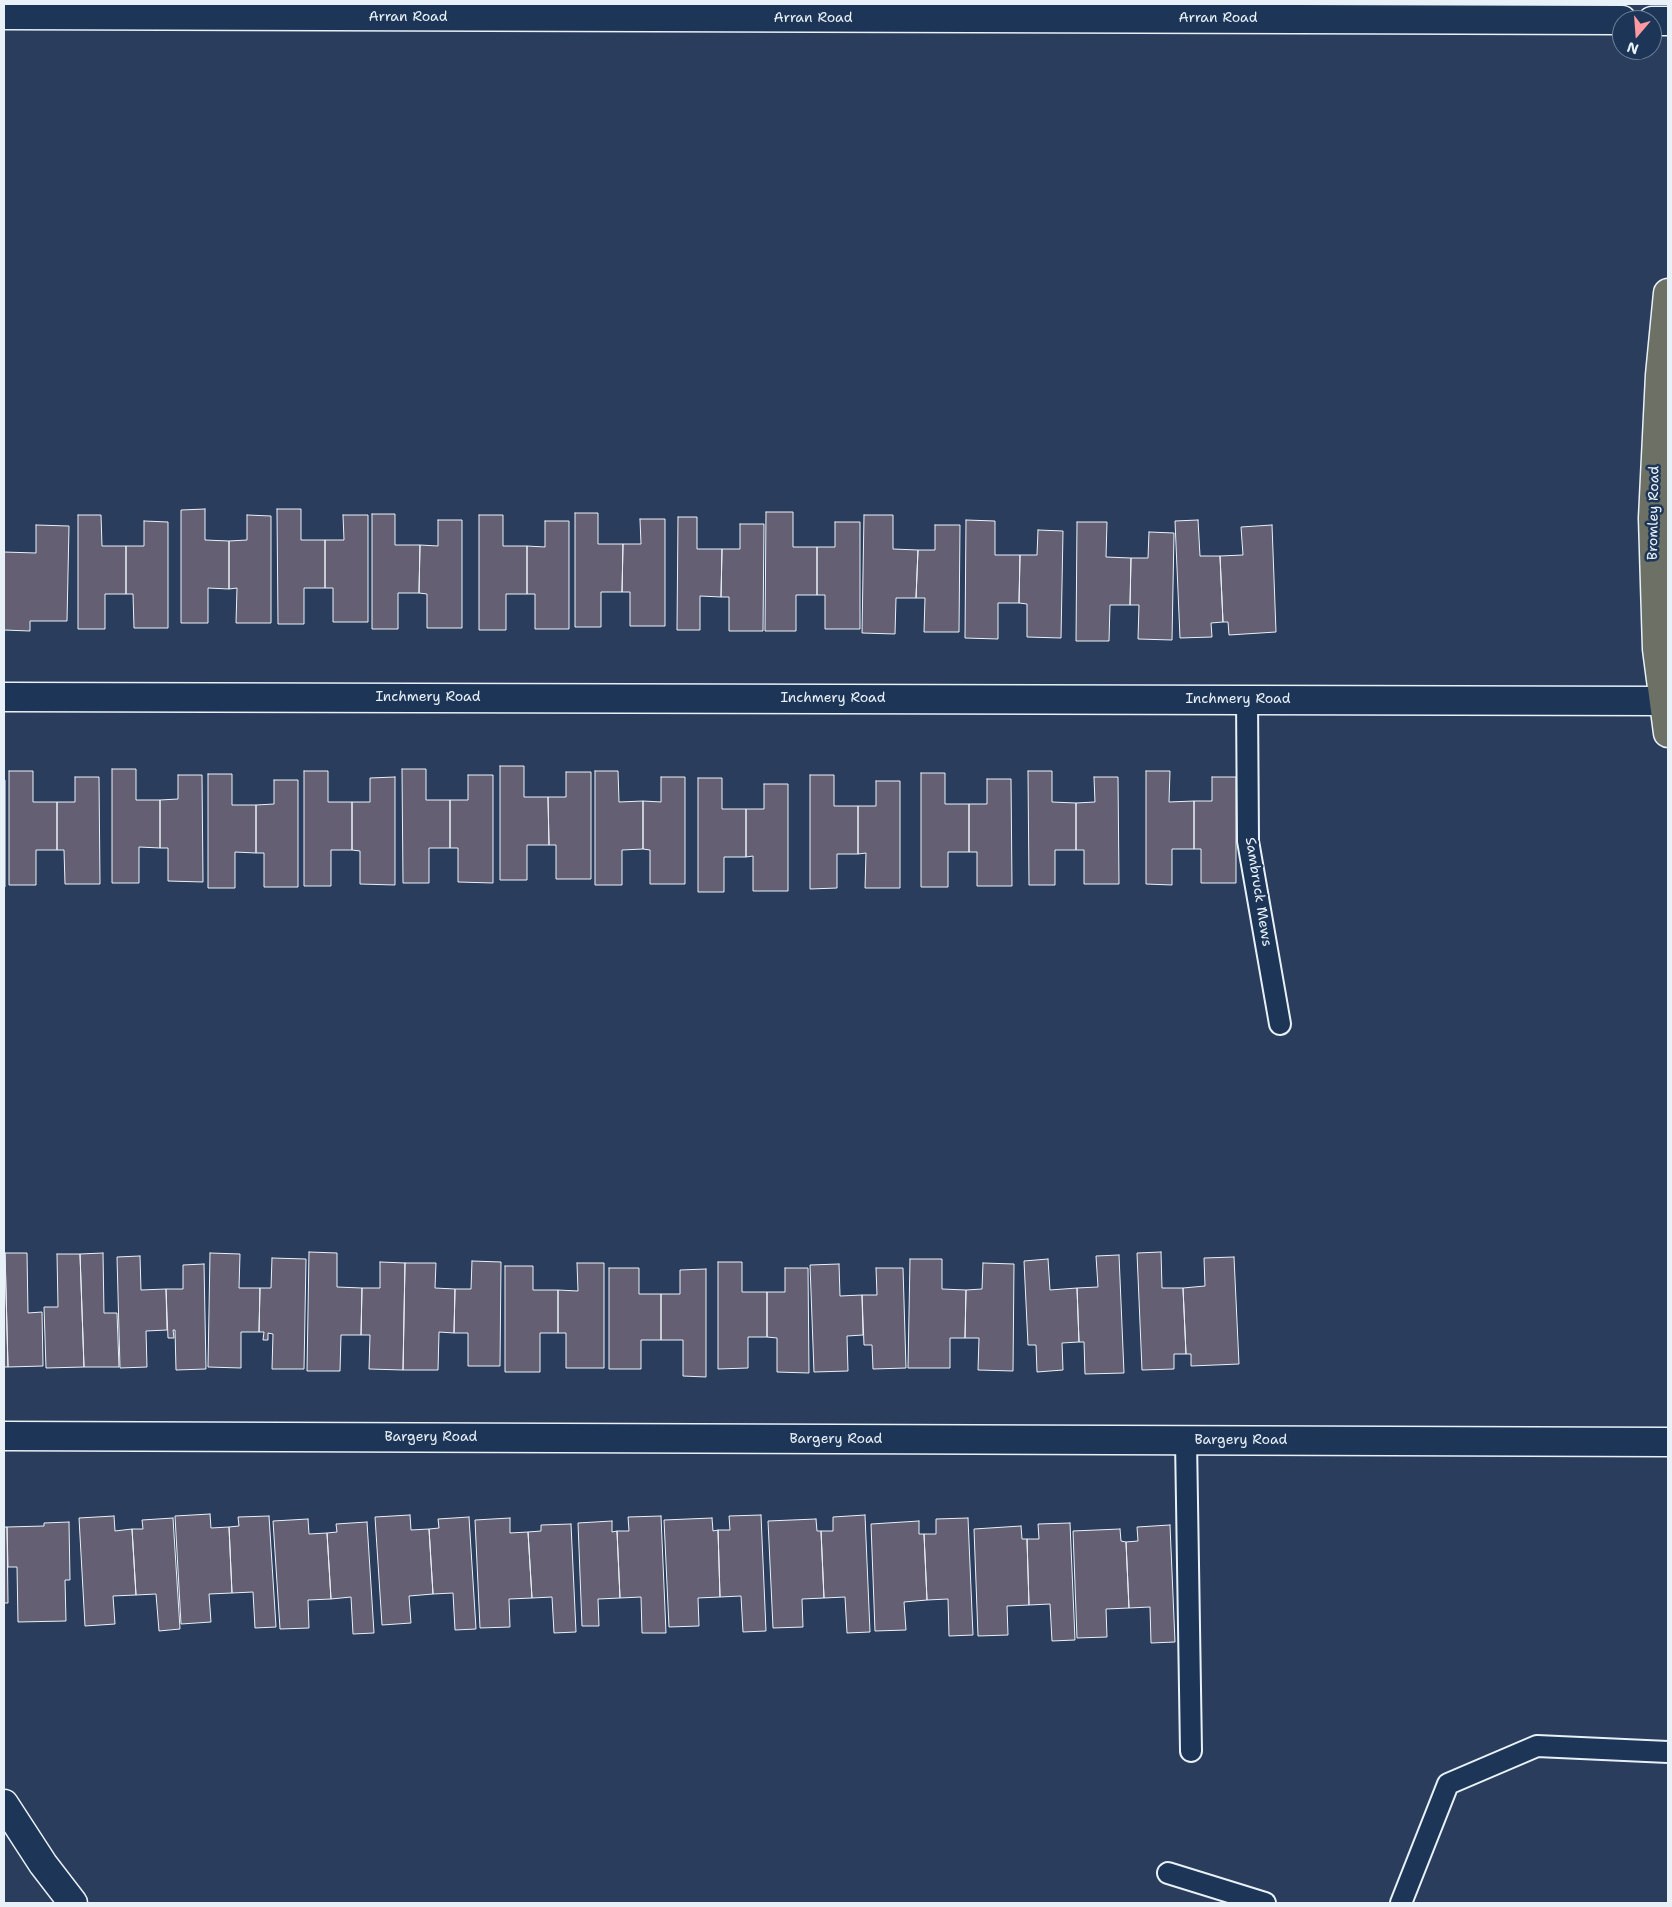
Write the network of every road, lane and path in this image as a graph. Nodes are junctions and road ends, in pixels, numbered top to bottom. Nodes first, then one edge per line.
1 (4, 15) edge
2 (1612, 20) edge
3 (1668, 292) edge
4 (4, 696) edge
5 (1248, 699) junction
6 (1663, 701) junction
7 (1668, 733) edge
8 (1280, 1024) dead end
9 (4, 1436) edge
10 (1186, 1440) junction
11 (1668, 1442) edge
12 (1191, 1750) dead end
13 (1668, 1752) edge
14 (4, 1804) edge
15 (1168, 1873) dead end
16 (73, 1903) edge
17 (1265, 1903) edge
18 (1401, 1903) edge

1 - 2 street, Arran Road
3 - 6 highway, Bromley Road
4 - 5 street, Inchmery Road
5 - 6 street, Inchmery Road
5 - 8 lane, Sambruck Mews
6 - 7 highway, Bromley Road
9 - 10 street, Bargery Road
10 - 11 street, Bargery Road
10 - 12 lane
13 - 18 lane
14 - 16 street
15 - 17 lane

